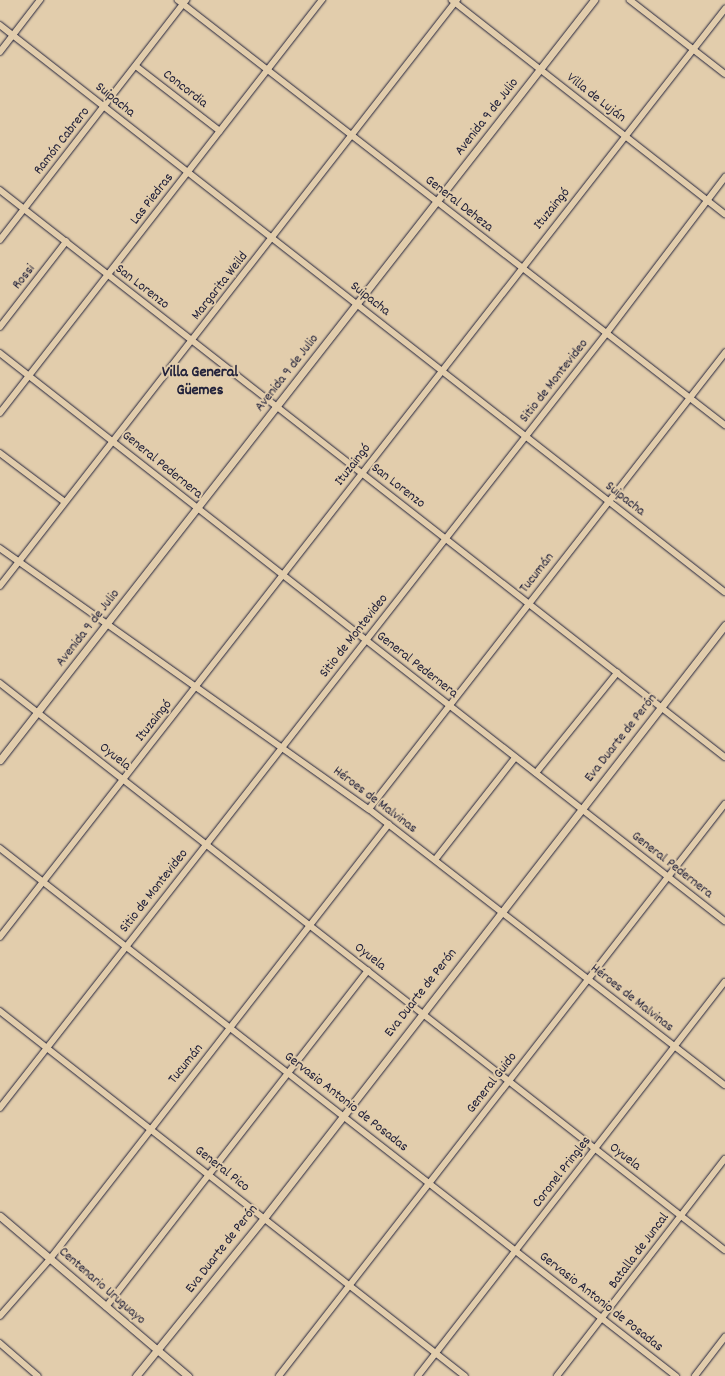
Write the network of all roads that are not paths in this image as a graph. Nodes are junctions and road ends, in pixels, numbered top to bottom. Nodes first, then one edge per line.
1 (40, 0) edge
2 (322, 0) edge
3 (594, 0) edge
4 (630, 0) edge
5 (183, 1) edge
6 (455, 1) edge
7 (725, 9) edge
8 (0, 25) edge
9 (13, 35) junction
10 (694, 49) junction
11 (0, 52) edge
12 (136, 66) junction
13 (268, 68) junction
14 (540, 70) junction
15 (725, 74) edge
16 (104, 106) junction
17 (220, 131) junction
18 (351, 133) junction
19 (625, 136) junction
20 (187, 174) junction
21 (725, 177) edge
22 (0, 190) edge
23 (707, 200) junction
24 (437, 202) junction
25 (25, 209) junction
26 (725, 214) edge
27 (272, 238) junction
28 (0, 240) edge
29 (66, 242) junction
30 (521, 267) junction
31 (107, 275) junction
32 (357, 304) junction
33 (0, 328) edge
34 (606, 334) junction
35 (192, 341) junction
36 (0, 353) edge
37 (725, 353) edge
38 (441, 371) junction
39 (29, 376) junction
40 (690, 398) junction
41 (277, 407) junction
42 (0, 413) edge
43 (725, 426) edge
44 (525, 436) junction
45 (112, 441) junction
46 (0, 453) edge
47 (362, 473) junction
48 (65, 502) junction
49 (609, 502) junction
50 (197, 509) junction
51 (446, 539) junction
52 (0, 548) edge
53 (19, 561) junction
54 (283, 574) junction
55 (0, 586) edge
56 (725, 592) edge
57 (529, 604) junction
58 (107, 624) junction
59 (725, 624) edge
60 (365, 639) junction
61 (618, 673) junction
62 (0, 683) edge
63 (196, 687) junction
64 (449, 706) junction
65 (661, 707) junction
66 (38, 712) junction
67 (283, 747) junction
68 (725, 757) edge
69 (515, 758) junction
70 (0, 760) edge
71 (536, 773) junction
72 (123, 778) junction
73 (725, 804) edge
74 (369, 809) junction
75 (582, 809) junction
76 (388, 824) junction
77 (206, 843) junction
78 (0, 848) edge
79 (435, 860) junction
80 (668, 877) junction
81 (43, 882) junction
82 (502, 911) junction
83 (725, 921) edge
84 (310, 925) junction
85 (0, 937) edge
86 (127, 946) junction
87 (368, 971) junction
88 (589, 979) junction
89 (725, 982) edge
90 (0, 1011) edge
91 (422, 1013) junction
92 (231, 1028) junction
93 (675, 1046) junction
94 (48, 1047) junction
95 (288, 1072) junction
96 (509, 1081) junction
97 (725, 1085) edge
98 (0, 1108) edge
99 (341, 1115) junction
100 (150, 1127) junction
101 (595, 1148) junction
102 (725, 1159) edge
103 (210, 1174) junction
104 (430, 1183) junction
105 (0, 1216) edge
106 (680, 1216) junction
107 (264, 1218) junction
108 (516, 1250) junction
109 (725, 1250) edge
110 (50, 1258) junction
111 (350, 1284) junction
112 (106, 1307) junction
113 (0, 1316) edge
114 (602, 1319) junction
115 (725, 1337) edge
116 (0, 1343) edge
117 (158, 1351) junction
118 (436, 1353) junction
119 (38, 1376) edge
120 (136, 1376) edge
121 (188, 1376) edge
122 (279, 1376) edge
123 (418, 1376) edge
124 (465, 1376) edge
125 (557, 1376) edge
126 (676, 1376) edge
127 (695, 1376) edge

1 - 9 street
2 - 13 street, Las Piedras
3 - 14 main road, Avenida 9 de Julio
4 - 10 street
5 - 12 street, Ramón Cabrero
5 - 13 street, General Deheza
6 - 14 street, Villa de Luján
6 - 18 street, Margarita Weild
7 - 10 street, Ituzaingó
8 - 9 street, Suipacha
9 - 11 street
9 - 16 street, Suipacha
10 - 15 street
10 - 19 street, Ituzaingó
12 - 16 street, Ramón Cabrero
12 - 17 street, Concordia
13 - 17 street, Las Piedras
13 - 18 street, General Deheza
14 - 19 street, Villa de Luján
14 - 24 main road, Avenida 9 de Julio
16 - 20 street, Suipacha
16 - 25 street, Ramón Cabrero
17 - 20 street, Las Piedras
18 - 24 street, General Deheza
18 - 27 street, Margarita Weild
19 - 23 street, Villa de Luján
19 - 30 street, Ituzaingó
20 - 27 street, Suipacha
20 - 31 street, Las Piedras
21 - 23 street, Sitio de Montevideo
22 - 25 street, San Lorenzo
23 - 26 street, Villa de Luján
23 - 34 street, Sitio de Montevideo
24 - 30 street, General Deheza
24 - 32 main road, Avenida 9 de Julio
25 - 28 street, Ramón Cabrero
25 - 29 street, San Lorenzo
27 - 32 street, Suipacha
27 - 35 street, Margarita Weild
29 - 31 street, San Lorenzo
29 - 33 street, Rossi
30 - 34 street, General Deheza
30 - 38 street, Ituzaingó
31 - 35 street, San Lorenzo
31 - 39 street, Las Piedras
32 - 38 street, Suipacha
32 - 41 main road, Avenida 9 de Julio
34 - 40 street, General Deheza
34 - 44 street, Sitio de Montevideo
35 - 41 street, San Lorenzo
35 - 45 street, Margarita Weild
36 - 39 street, General Pedernera
37 - 40 street, Tucumán
38 - 44 street, Suipacha
38 - 47 street, Ituzaingó
39 - 42 street, Las Piedras
39 - 45 street, General Pedernera
40 - 43 street, General Deheza
40 - 49 street, Tucumán
41 - 47 street, San Lorenzo
41 - 50 main road, Avenida 9 de Julio
44 - 49 street, Suipacha
44 - 51 street, Sitio de Montevideo
45 - 48 street, Margarita Weild
45 - 50 street, General Pedernera
46 - 48 street
47 - 51 street, San Lorenzo
47 - 54 street, Ituzaingó
48 - 53 street, Margarita Weild
49 - 56 street, Suipacha
49 - 57 street, Tucumán
50 - 54 street, General Pedernera
50 - 58 main road, Avenida 9 de Julio
51 - 57 street, San Lorenzo
51 - 60 street, Sitio de Montevideo
52 - 53 street, Héroes de Malvinas
53 - 55 street, Margarita Weild
53 - 58 street, Héroes de Malvinas
54 - 60 street, General Pedernera
54 - 63 street, Ituzaingó
57 - 61 street, San Lorenzo
57 - 64 street, Tucumán
58 - 63 street, Héroes de Malvinas
58 - 66 main road, Avenida 9 de Julio
59 - 65 main road, Eva Duarte de Perón
60 - 64 street, General Pedernera
60 - 67 street, Sitio de Montevideo
61 - 65 street, San Lorenzo
61 - 71 street
62 - 66 street, Oyuela
63 - 67 street, Héroes de Malvinas
63 - 72 street, Ituzaingó
64 - 69 street, General Pedernera
64 - 74 street, Tucumán
65 - 68 street, San Lorenzo
65 - 75 main road, Eva Duarte de Perón
66 - 70 main road, Avenida 9 de Julio
66 - 72 street, Oyuela
67 - 74 street, Héroes de Malvinas
67 - 77 street, Sitio de Montevideo
69 - 71 street, General Pedernera
69 - 79 street
71 - 75 street, General Pedernera
72 - 77 street, Oyuela
72 - 81 street, Ituzaingó
73 - 80 street, General Guido
74 - 76 street, Héroes de Malvinas
75 - 80 street, General Pedernera
75 - 82 main road, Eva Duarte de Perón
76 - 79 street, Héroes de Malvinas
76 - 84 street, Tucumán
77 - 84 street, Oyuela
77 - 86 street, Sitio de Montevideo
78 - 81 street, Gervasio Antonio de Posadas
79 - 82 street, Héroes de Malvinas
80 - 83 street, General Pedernera
80 - 88 street, General Guido
81 - 85 street, Ituzaingó
81 - 86 street, Gervasio Antonio de Posadas
82 - 88 street, Héroes de Malvinas
82 - 91 main road, Eva Duarte de Perón
84 - 87 street, Oyuela
84 - 92 street, Tucumán
86 - 92 street, Gervasio Antonio de Posadas
86 - 94 street, Sitio de Montevideo
87 - 91 street, Oyuela
87 - 95 street
88 - 93 street, Héroes de Malvinas
88 - 96 street, General Guido
89 - 93 street, Coronel Pringles
90 - 94 street, General Pico
91 - 96 street, Oyuela
91 - 99 main road, Eva Duarte de Perón
92 - 95 street, Gervasio Antonio de Posadas
92 - 100 street, Tucumán
93 - 97 street, Héroes de Malvinas
93 - 101 street, Coronel Pringles
94 - 98 street, Sitio de Montevideo
94 - 100 street, General Pico
95 - 99 street, Gervasio Antonio de Posadas
95 - 103 street
96 - 101 street, Oyuela
96 - 104 street, General Guido
99 - 104 street, Gervasio Antonio de Posadas
99 - 107 main road, Eva Duarte de Perón
100 - 103 street, General Pico
100 - 110 street, Tucumán
101 - 106 street, Oyuela
101 - 108 street, Coronel Pringles
102 - 106 street, Batalla de Juncal
103 - 107 street, General Pico
103 - 112 street
104 - 108 street, Gervasio Antonio de Posadas
104 - 111 street, General Guido
105 - 110 main road, Centenario Uruguayo
106 - 109 street, Oyuela
106 - 114 street, Batalla de Juncal
107 - 111 street, General Pico
107 - 117 main road, Eva Duarte de Perón
108 - 114 street, Gervasio Antonio de Posadas
108 - 118 street, Coronel Pringles
110 - 112 main road, Centenario Uruguayo
110 - 113 street, Tucumán
111 - 118 street, General Pico
111 - 122 street, General Guido
112 - 117 main road, Centenario Uruguayo
114 - 125 street, Batalla de Juncal
114 - 126 street, Gervasio Antonio de Posadas
115 - 127 street
116 - 119 street
117 - 120 main road, Eva Duarte de Perón
117 - 121 main road, Centenario Uruguayo
118 - 123 street, Coronel Pringles
118 - 124 street, General Pico

